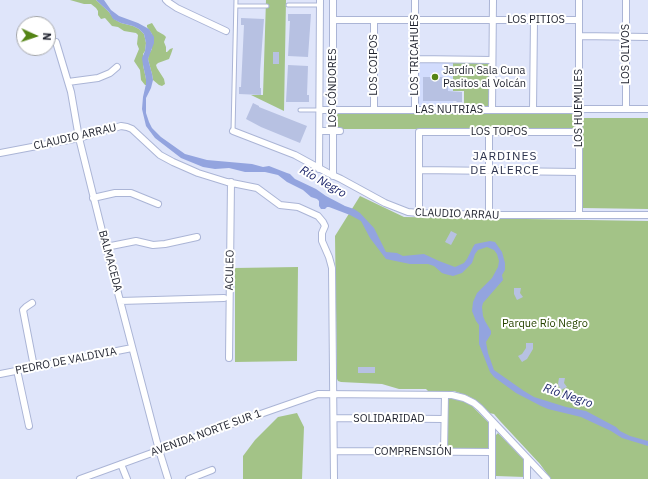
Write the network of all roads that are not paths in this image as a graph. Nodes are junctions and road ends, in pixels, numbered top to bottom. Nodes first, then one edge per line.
1 (166, 0) edge
2 (236, 0) edge
3 (333, 0) edge
4 (415, 0) edge
5 (492, 0) edge
6 (579, 0) edge
7 (626, 0) edge
8 (320, 3) edge
9 (288, 5) dead end
10 (236, 6) junction
11 (267, 6) dead end
12 (333, 20) junction
13 (374, 20) junction
14 (415, 20) junction
15 (492, 20) junction
16 (534, 20) junction
17 (579, 20) junction
18 (226, 31) dead end
19 (579, 36) junction
20 (626, 37) junction
21 (648, 37) edge
22 (56, 42) dead end
23 (415, 59) junction
24 (492, 60) junction
25 (117, 67) dead end
26 (68, 82) junction
27 (579, 109) junction
28 (626, 109) junction
29 (648, 109) edge
30 (300, 110) dead end
31 (320, 110) junction
32 (333, 110) junction
33 (374, 110) junction
34 (415, 110) junction
35 (492, 110) junction
36 (533, 110) junction
37 (233, 131) joint
38 (320, 131) junction
39 (333, 131) junction
40 (340, 131) dead end
41 (489, 132) junction
42 (579, 132) junction
43 (79, 138) junction
44 (0, 153) edge
45 (319, 169) junction
46 (419, 170) junction
47 (489, 171) junction
48 (579, 172) junction
49 (333, 176) junction
50 (231, 182) junction
51 (93, 198) junction
52 (158, 204) dead end
53 (419, 213) junction
54 (489, 215) junction
55 (579, 215) junction
56 (648, 215) edge
57 (197, 237) dead end
58 (106, 247) junction
59 (224, 298) dead end
60 (120, 301) junction
61 (32, 303) dead end
62 (132, 348) junction
63 (229, 358) dead end
64 (34, 367) junction
65 (17, 370) junction
66 (0, 374) edge
67 (334, 394) junction
68 (444, 395) junction
69 (334, 418) junction
70 (444, 419) junction
71 (492, 422) junction
72 (29, 426) dead end
73 (158, 450) junction
74 (334, 451) junction
75 (444, 452) junction
76 (492, 452) junction
77 (527, 458) junction
78 (121, 464) junction
79 (212, 470) dead end
80 (90, 477) edge
81 (80, 479) edge
82 (127, 479) edge
83 (168, 479) edge
84 (189, 479) edge
85 (334, 479) edge
86 (492, 479) edge
87 (527, 479) edge
88 (547, 479) edge

1 - 18 street
2 - 10 lane
3 - 12 street, LOS CÓNDORES
4 - 14 street, LOS TRICAHUES
5 - 15 street
6 - 17 street, LOS HUEMULES
7 - 20 street, LOS OLIVOS
8 - 9 lane
8 - 31 street, LOS CÓNDORES
10 - 11 lane
10 - 37 lane
12 - 13 street, LOS PITIOS
12 - 32 street, LOS CÓNDORES
13 - 14 street, LOS PITIOS
13 - 33 street, LOS COIPOS
14 - 15 street, LOS PITIOS
14 - 23 street, LOS TRICAHUES
15 - 16 street, LOS PITIOS
15 - 24 street
16 - 17 street, LOS PITIOS
16 - 36 street
17 - 19 street, LOS HUEMULES
19 - 20 street
19 - 27 street, LOS HUEMULES
20 - 21 street
20 - 28 street, LOS OLIVOS
22 - 26 street, BALMACEDA
23 - 24 street
23 - 34 street, LOS TRICAHUES
24 - 35 street
25 - 26 street
26 - 43 street, BALMACEDA
27 - 28 street, LAS NUTRIAS
27 - 36 street, LAS NUTRIAS
27 - 42 street, LOS HUEMULES
28 - 29 street, LAS NUTRIAS
30 - 31 lane
31 - 32 street, LAS NUTRIAS
31 - 38 street, LOS CÓNDORES
32 - 33 street, LAS NUTRIAS
32 - 39 street, LOS CÓNDORES
33 - 34 street, LAS NUTRIAS
34 - 35 street, LAS NUTRIAS
35 - 36 street, LAS NUTRIAS
37 - 45 street, CLAUDIO ARRAU
38 - 39 street
38 - 45 street, LOS CÓNDORES
39 - 40 street
39 - 49 street, LOS CÓNDORES
41 - 42 street, LOS TOPOS
41 - 46 street, LOS TOPOS
41 - 47 street
42 - 48 street, LOS HUEMULES
43 - 44 street, CLAUDIO ARRAU
43 - 50 street, CLAUDIO ARRAU
43 - 51 street, BALMACEDA
45 - 49 street, CLAUDIO ARRAU
46 - 47 street
46 - 53 street
47 - 48 street
47 - 54 street
48 - 55 street, LOS HUEMULES
49 - 53 street, CLAUDIO ARRAU
50 - 63 street, ACULEO
50 - 67 street, CLAUDIO ARRAU
51 - 52 street
51 - 58 street, BALMACEDA
53 - 54 street, CLAUDIO ARRAU
54 - 55 street, CLAUDIO ARRAU
55 - 56 street, CLAUDIO ARRAU
57 - 58 street
58 - 60 street, BALMACEDA
59 - 60 street
60 - 62 street, BALMACEDA
61 - 64 street
62 - 64 street, PEDRO DE VALDIVIA
62 - 73 street, BALMACEDA
64 - 65 street, PEDRO DE VALDIVIA
65 - 66 street, PEDRO DE VALDIVIA
65 - 72 street
67 - 68 street, AVENIDA NORTE SUR 1
67 - 69 street
67 - 73 street, AVENIDA NORTE SUR 1
68 - 70 street
68 - 71 street, AVENIDA NORTE SUR 1
69 - 70 street, SOLIDARIDAD
69 - 74 street
70 - 75 street
71 - 76 street
71 - 77 street, AVENIDA NORTE SUR 1
73 - 78 street, AVENIDA NORTE SUR 1
73 - 83 street, BALMACEDA
74 - 75 street, COMPRENSIÓN
74 - 85 street
75 - 76 street, COMPRENSIÓN
76 - 86 street
77 - 87 street
77 - 88 street, AVENIDA NORTE SUR 1
78 - 80 street, AVENIDA NORTE SUR 1
78 - 82 street
79 - 84 street
80 - 81 street, AVENIDA NORTE SUR 1

